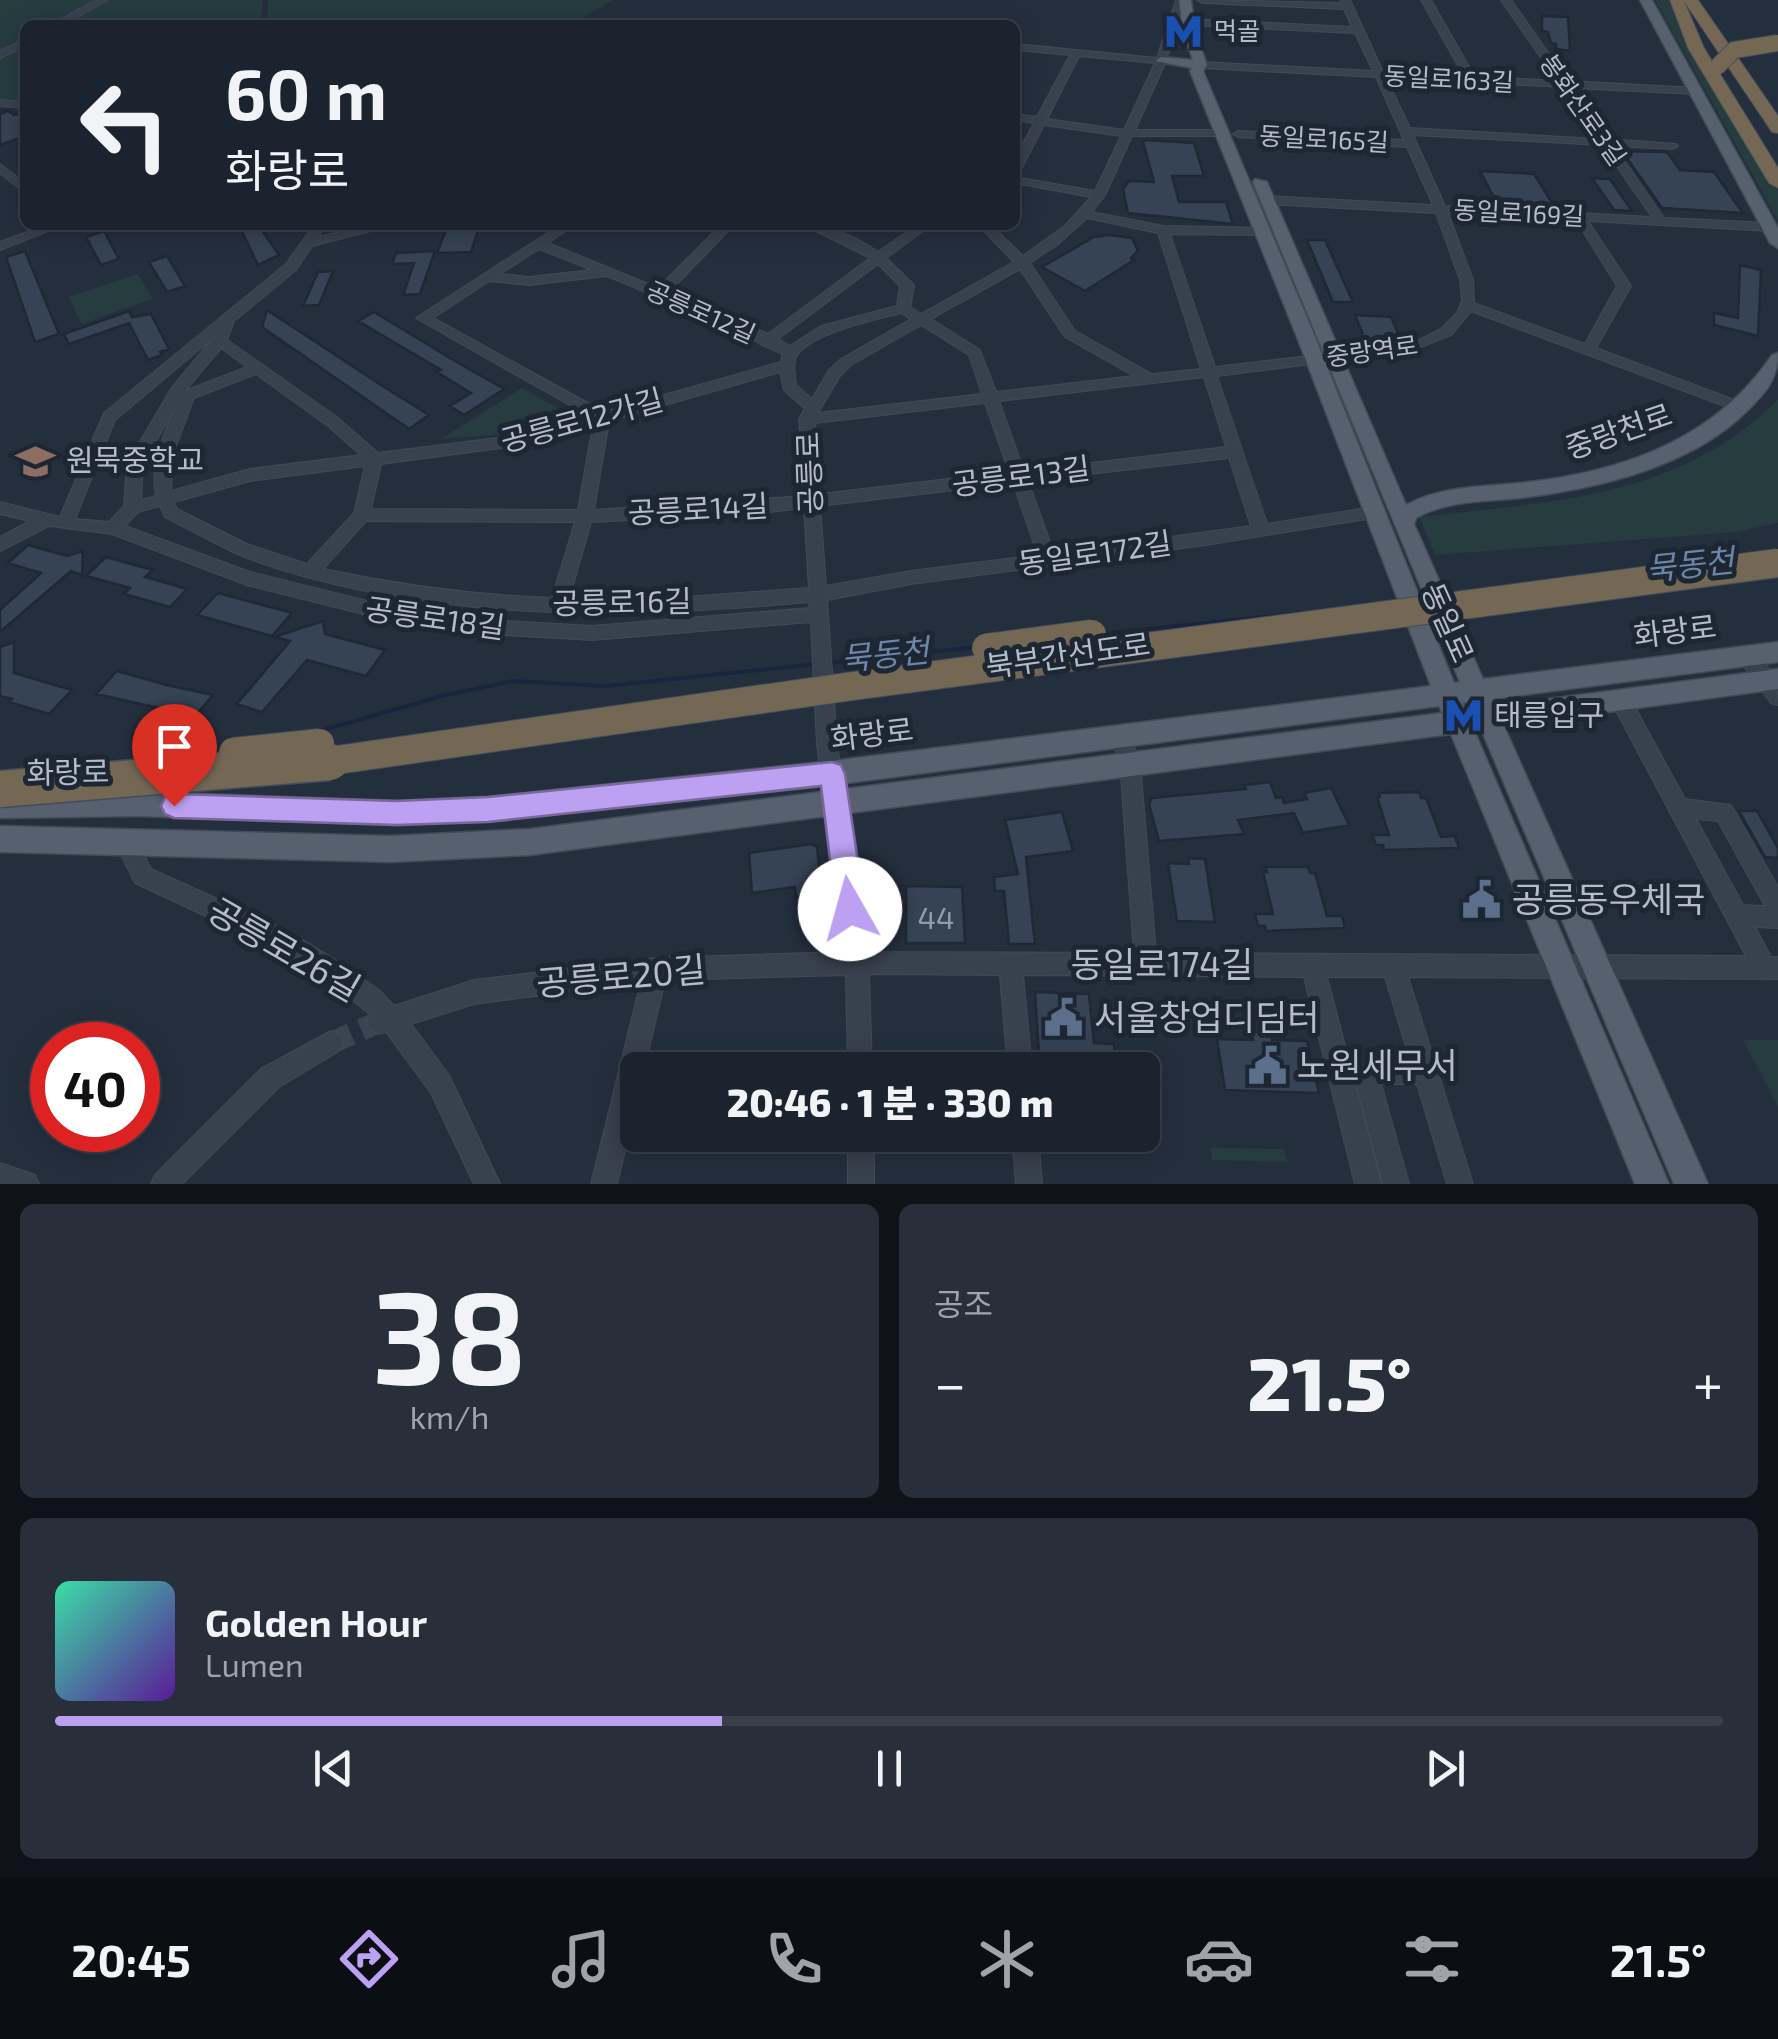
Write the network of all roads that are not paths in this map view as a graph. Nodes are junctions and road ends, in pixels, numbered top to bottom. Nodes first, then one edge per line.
1 (103, 0) edge
2 (1183, 0) edge
3 (1202, 0) edge
4 (1426, 0) edge
5 (1506, 0) edge
6 (1646, 0) edge
7 (1677, 0) edge
8 (1691, 0) edge
9 (1346, 3) edge
10 (65, 20) edge
11 (1188, 27) junction
12 (1359, 30) junction
13 (1778, 43) edge
14 (1020, 47) edge
15 (1076, 53) junction
16 (1161, 61) junction
17 (1201, 65) junction
18 (1379, 76) junction
19 (1470, 80) junction
20 (1565, 84) junction
21 (1721, 87) junction
22 (1698, 91) junction
23 (1020, 118) edge
24 (1041, 122) junction
25 (1778, 128) edge
26 (1404, 131) junction
27 (1127, 134) junction
28 (1230, 134) junction
29 (1606, 142) junction
30 (1410, 144) junction
31 (1672, 146) dead end
32 (1020, 160) edge
33 (0, 167) edge
34 (1020, 181) edge
35 (1778, 184) edge
36 (20, 185) edge
37 (1099, 195) junction
38 (1264, 205) junction
39 (1439, 208) junction
40 (1086, 214) junction
41 (1579, 216) junction
42 (1660, 220) junction
43 (1771, 227) junction
44 (43, 230) edge
45 (317, 230) edge
46 (367, 230) edge
47 (560, 230) edge
48 (723, 230) edge
49 (827, 230) edge
50 (918, 230) edge
51 (989, 230) edge
52 (1163, 230) junction
53 (1266, 236) junction
54 (311, 242) junction
55 (1286, 242) junction
56 (1778, 243) edge
57 (538, 244) junction
58 (0, 246) edge
59 (882, 258) junction
60 (1024, 263) junction
61 (610, 272) junction
62 (486, 277) junction
63 (661, 293) junction
64 (1467, 305) junction
65 (903, 308) junction
66 (1308, 318) junction
67 (922, 319) junction
68 (227, 320) junction
69 (220, 341) junction
70 (767, 342) junction
71 (1588, 350) junction
72 (789, 358) junction
73 (1325, 358) junction
74 (1778, 360) edge
75 (256, 368) junction
76 (1209, 372) junction
77 (1153, 381) junction
78 (991, 399) junction
79 (1740, 407) junction
80 (810, 414) junction
81 (602, 417) junction
82 (1232, 452) junction
83 (374, 458) junction
84 (1017, 478) junction
85 (1388, 489) junction
86 (162, 499) junction
87 (1447, 499) junction
88 (811, 503) junction
89 (0, 508) edge
90 (132, 508) junction
91 (1373, 513) junction
92 (362, 515) junction
93 (585, 516) junction
94 (56, 522) junction
95 (1404, 524) junction
96 (113, 528) junction
97 (1260, 529) junction
98 (0, 545) edge
99 (1778, 547) edge
100 (1048, 560) junction
101 (1778, 563) edge
102 (311, 570) junction
103 (559, 604) junction
104 (818, 611) junction
105 (1778, 652) edge
106 (1747, 656) junction
107 (1774, 685) edge
108 (1620, 699) junction
109 (1482, 702) junction
110 (1452, 706) junction
111 (1121, 736) junction
112 (1130, 764) junction
113 (0, 773) edge
114 (832, 774) junction
115 (0, 789) edge
116 (837, 805) junction
117 (0, 806) edge
118 (1678, 808) junction
119 (0, 839) edge
120 (125, 840) junction
121 (1778, 908) edge
122 (1736, 916) junction
123 (1778, 916) edge
124 (857, 963) junction
125 (1011, 964) junction
126 (1146, 965) junction
127 (1313, 966) junction
128 (1560, 966) junction
129 (1596, 966) junction
130 (1393, 967) junction
131 (1772, 968) edge
132 (656, 970) junction
133 (384, 1020) junction
134 (331, 1043) tunnel mouth
135 (859, 1052) edge
136 (1018, 1052) edge
137 (1426, 1072) junction
138 (1358, 1141) junction
139 (1384, 1141) junction
140 (861, 1152) edge
141 (1026, 1152) edge
142 (164, 1184) edge
143 (487, 1184) edge
144 (604, 1184) edge
145 (862, 1184) edge
146 (1029, 1184) edge
147 (1368, 1184) edge
148 (1396, 1184) edge
149 (1460, 1184) edge
150 (1652, 1184) edge
151 (1691, 1184) edge

1 - 10 street
2 - 11 main road, 동일로
2 - 16 street, 공릉로
3 - 9 street
4 - 19 street
5 - 20 street, 봉화산로3길
6 - 22 main road
7 - 21 highway
8 - 25 highway
9 - 12 street
11 - 12 street
11 - 16 street, 공릉로
11 - 17 main road, 동일로
12 - 18 street
13 - 21 highway, bridge
14 - 15 street
15 - 16 street
15 - 24 street
16 - 17 main road
16 - 27 street, 공릉로
17 - 18 street, 동일로163길
17 - 28 main road, 동일로
18 - 19 street, 동일로163길
18 - 26 street
19 - 20 street, 동일로163길
20 - 22 street, 동일로163길
20 - 29 street, 봉화산로3길
21 - 35 highway
22 - 43 main road
23 - 24 street
24 - 27 street
24 - 32 street
26 - 29 street
26 - 30 street
27 - 28 street
27 - 37 street, 공릉로
28 - 30 street, 동일로165길
28 - 38 main road, 동일로
29 - 31 street
29 - 42 street, 봉화산로3길
30 - 39 street
33 - 36 street
34 - 37 street
37 - 40 street, 공릉로
38 - 39 street, 동일로169길
38 - 53 main road, 동일로
38 - 55 main road, 동일로
39 - 41 street, 동일로169길
39 - 64 street
40 - 52 street
40 - 60 street, 공릉로
41 - 42 street, 동일로169길
41 - 71 street
42 - 43 street, 동일로169길
43 - 56 main road
44 - 58 street
45 - 54 street
46 - 54 street
47 - 57 street
48 - 63 street
49 - 59 street
50 - 59 street
51 - 60 street
52 - 53 street
52 - 76 street
53 - 55 main road
53 - 66 main road, 동일로
54 - 68 street
55 - 66 main road, 동일로
57 - 61 street, 공릉로12길
57 - 62 street
59 - 65 street
59 - 70 street
60 - 67 street, 공릉로
60 - 77 street
61 - 62 street, 공릉로12길
61 - 63 street, 공릉로12길
62 - 81 street
63 - 70 street, 공릉로12길
64 - 71 street
64 - 73 street, 중랑역로
65 - 67 street
65 - 72 street, 공릉로12길
66 - 73 main road, 동일로
67 - 78 street
67 - 80 street, 공릉로
68 - 69 street
68 - 94 street
69 - 75 street
69 - 90 street
70 - 72 street, 공릉로12길
71 - 79 street
72 - 80 street, 공릉로12길
72 - 81 street, 공릉로12가길
73 - 76 street, 중랑역로
73 - 85 main road, 동일로
73 - 91 main road, 동일로
74 - 79 main road, 중랑천로
75 - 83 street
75 - 86 street
76 - 77 street, 중랑역로
76 - 82 street
77 - 78 street, 중랑역로
78 - 80 street, 중랑역로
78 - 84 street
79 - 87 main road, 중랑천로
80 - 88 street, 공릉로
81 - 83 street, 공릉로12가길
81 - 93 street, 공릉로14길
82 - 84 street, 공릉로13길
82 - 97 street
83 - 86 street, 공릉로12가길
83 - 92 street
84 - 88 street, 공릉로13길
84 - 100 street
85 - 87 main road
85 - 95 main road, 동일로
86 - 90 street, 공릉로12가길
86 - 102 street, 공릉로16길
87 - 95 main road
88 - 93 street, 공릉로14길
88 - 104 street, 공릉로
89 - 94 street, 공릉로18길
90 - 96 street, 공릉로12가길
91 - 97 street, 동일로172길
91 - 110 main road, 동일로
92 - 93 street, 공릉로14길
92 - 102 street
93 - 103 street, 공릉로14길
94 - 96 street, 공릉로18길
94 - 98 street
95 - 109 main road, 동일로
96 - 104 street, 공릉로18길
97 - 100 street, 동일로172길
99 - 113 highway, 북부간선도로, bridge
100 - 104 street, 동일로172길
101 - 115 highway, 북부간선도로, bridge
102 - 103 street, 공릉로16길
103 - 104 street, 공릉로16길
104 - 114 street, 공릉로
105 - 106 main road, 화랑로
106 - 107 street, 화랑로
106 - 109 main road, 화랑로
107 - 108 main road, 화랑로
108 - 109 main road, 화랑로
108 - 118 street
109 - 110 main road, 화랑로
109 - 129 main road, 동일로
110 - 111 main road, 화랑로
110 - 112 main road, 화랑로
110 - 128 main road, 동일로
111 - 112 street
111 - 114 main road, 화랑로
112 - 116 main road, 화랑로
112 - 126 street
114 - 116 street
114 - 117 main road, 화랑로
116 - 120 main road, 화랑로
116 - 124 street
118 - 121 street
118 - 122 street
119 - 120 main road, 화랑로
120 - 133 street, 공릉로26길
122 - 123 street
122 - 131 street
124 - 125 street, 동일로174길
124 - 132 street, 공릉로20길
124 - 135 street
125 - 126 street, 동일로174길
125 - 136 street
126 - 127 street, 동일로174길
127 - 130 street, 동일로174길
127 - 138 street
128 - 129 street, 동일로174길
128 - 130 street, 동일로174길
128 - 150 main road, 동일로
129 - 131 street, 동일로174길
129 - 151 main road, 동일로
130 - 137 street
132 - 133 street, 공릉로20길
132 - 144 street
133 - 143 street, 공릉로26길
134 - 142 street
137 - 139 street
137 - 149 street
138 - 139 street
138 - 147 street
139 - 148 street
140 - 145 street
141 - 146 street

